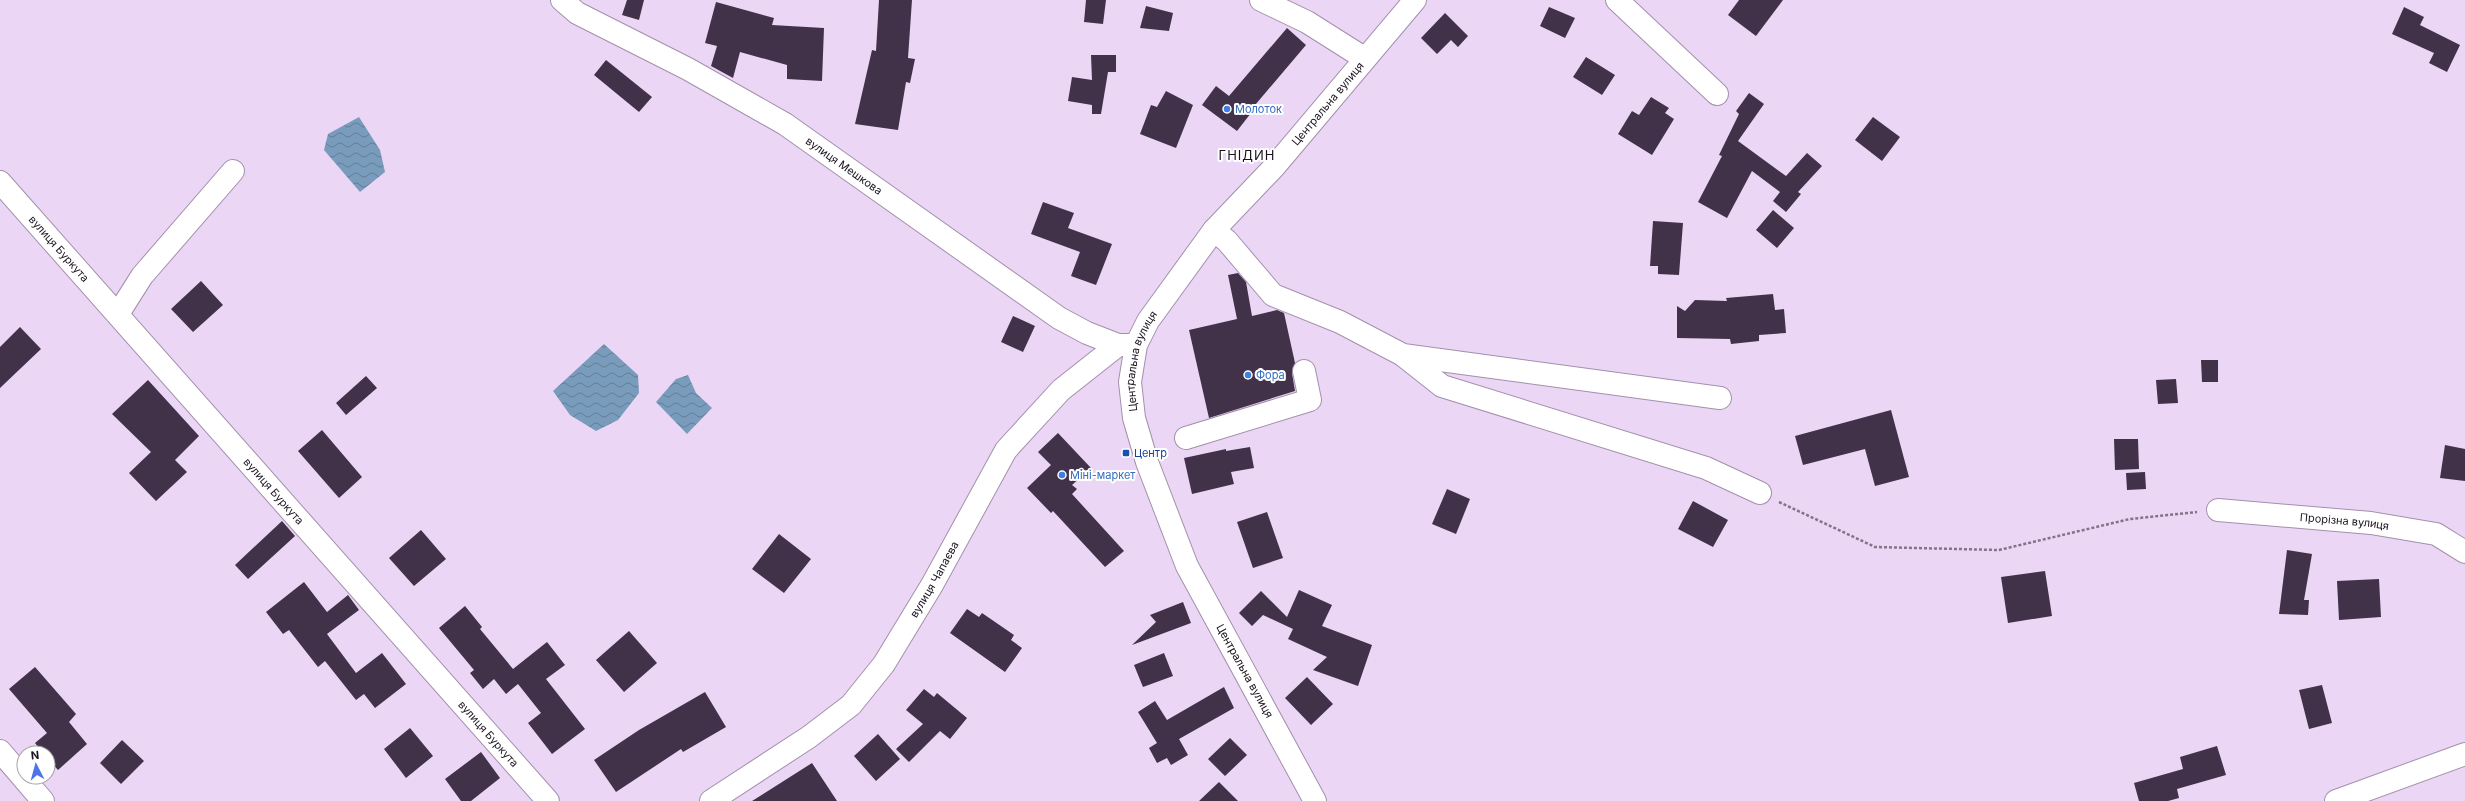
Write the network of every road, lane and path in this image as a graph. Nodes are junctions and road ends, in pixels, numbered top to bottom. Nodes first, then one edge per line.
1 (562, 0) edge
2 (1261, 0) edge
3 (1415, 0) edge
4 (1617, 0) edge
5 (1364, 58) junction
6 (1717, 94) dead end
7 (233, 171) dead end
8 (0, 182) edge
9 (1214, 230) junction
10 (118, 314) junction
11 (1127, 345) junction
12 (1403, 355) junction
13 (1304, 371) dead end
14 (1720, 398) dead end
15 (1186, 438) dead end
16 (1760, 493) joint
17 (2218, 510) joint
18 (2465, 552) edge
19 (0, 751) edge
20 (2465, 754) edge
21 (43, 801) edge
22 (548, 801) edge
23 (711, 801) edge
24 (1315, 801) edge
25 (2336, 801) edge

1 - 11 street, вулиця Мешкова
2 - 5 street
3 - 5 street, Центральна вулиця
4 - 6 street
5 - 9 street, Центральна вулиця
7 - 10 street
8 - 10 street, вулиця Буркута
9 - 11 street, Центральна вулиця
9 - 12 street
10 - 22 street, вулиця Буркута
11 - 23 street, вулиця Чапаєва
11 - 24 street, Центральна вулиця
12 - 14 street
12 - 16 street
13 - 15 street
16 - 17 path
17 - 18 street, Прорізна вулиця
19 - 21 street
20 - 25 street

